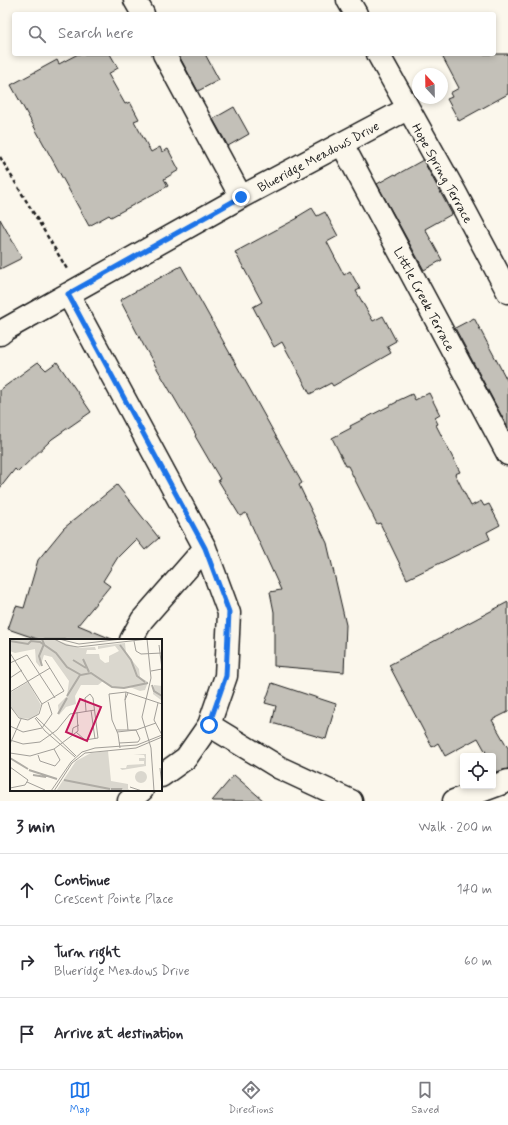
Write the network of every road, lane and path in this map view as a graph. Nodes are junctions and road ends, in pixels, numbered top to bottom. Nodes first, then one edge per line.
1 (135, 0) edge
2 (348, 0) edge
3 (142, 12) edge
4 (355, 12) edge
5 (165, 56) edge
6 (379, 56) edge
7 (407, 109) junction
8 (342, 144) junction
9 (0, 157) edge
10 (241, 197) junction
11 (73, 291) junction
12 (508, 292) edge
13 (0, 334) edge
14 (508, 454) edge
15 (205, 548) junction
16 (132, 639) edge
17 (209, 725) junction
18 (162, 775) edge
19 (508, 781) edge
20 (141, 791) edge
21 (129, 801) edge
22 (351, 801) edge
23 (454, 801) edge

1 - 3 street
2 - 4 street
5 - 10 street
6 - 7 street, Hope Spring Terrace
7 - 8 street, Blueridge Meadows Drive
7 - 12 street, Hope Spring Terrace
8 - 10 street, Blueridge Meadows Drive
8 - 14 street, Little Creek Terrace
9 - 11 path
10 - 11 street, Blueridge Meadows Drive
11 - 13 street, Blueridge Meadows Drive
11 - 15 street
15 - 16 street
15 - 17 street
17 - 18 street
17 - 22 street
19 - 23 street
20 - 21 street

